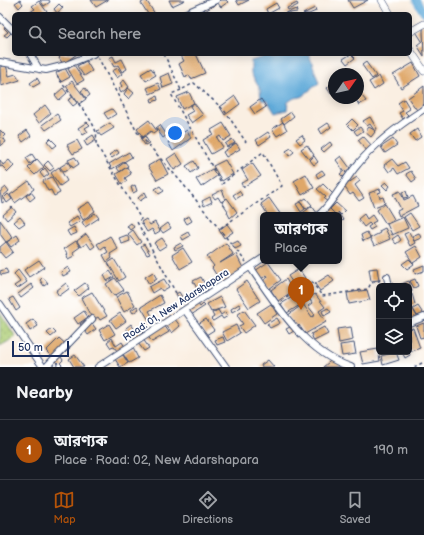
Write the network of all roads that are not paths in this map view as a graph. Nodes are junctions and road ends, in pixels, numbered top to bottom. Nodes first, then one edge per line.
1 (382, 0) edge
2 (212, 1) edge
3 (188, 12) edge
4 (389, 12) edge
5 (0, 16) edge
6 (424, 24) edge
7 (12, 29) edge
8 (412, 31) edge
9 (412, 53) edge
10 (31, 56) edge
11 (88, 56) edge
12 (0, 62) edge
13 (39, 69) junction
14 (424, 71) edge
15 (424, 109) edge
16 (322, 212) edge
17 (260, 260) edge
18 (251, 268) junction
19 (386, 277) road end
20 (388, 283) edge
21 (0, 304) edge
22 (184, 310) junction
23 (424, 317) edge
24 (92, 319) dead end
25 (412, 322) edge
26 (44, 367) edge
27 (98, 367) edge
28 (226, 367) edge
29 (351, 367) edge

1 - 4 street
2 - 3 street
5 - 7 street
6 - 8 street
9 - 14 street
10 - 13 street
11 - 13 street
12 - 13 street
15 - 16 street
17 - 18 street, Road: 01, New Adarshapara
18 - 22 street, Road: 01, New Adarshapara
18 - 29 street
19 - 20 street
21 - 26 street
22 - 27 street, Road: 01, New Adarshapara
22 - 28 street
23 - 25 street
24 - 26 street

